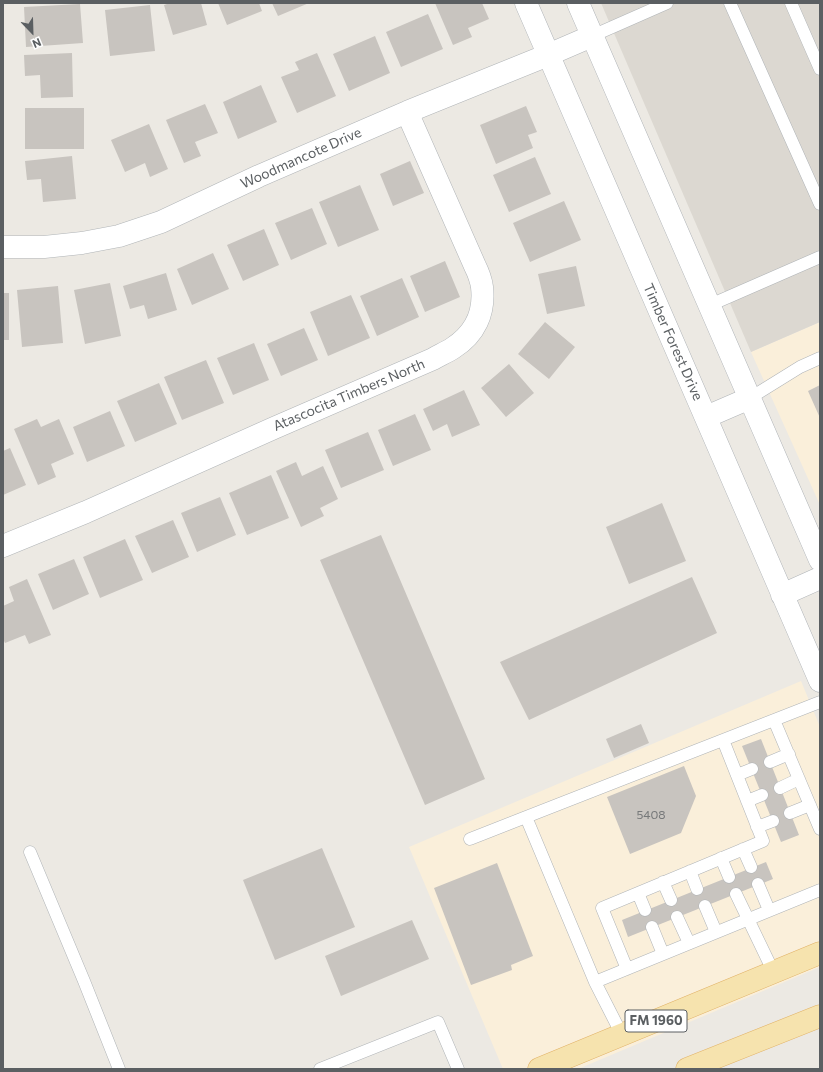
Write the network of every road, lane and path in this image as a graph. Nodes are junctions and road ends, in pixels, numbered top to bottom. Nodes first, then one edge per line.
1 (526, 3) edge
2 (578, 3) edge
3 (666, 3) edge
4 (730, 3) edge
5 (791, 3) edge
6 (592, 36) junction
7 (548, 55) junction
8 (820, 69) edge
9 (406, 112) junction
10 (820, 204) edge
11 (3, 247) edge
12 (820, 257) edge
13 (710, 305) junction
14 (820, 358) edge
15 (750, 398) junction
16 (706, 417) junction
17 (3, 546) edge
18 (820, 560) edge
19 (820, 578) edge
20 (782, 595) junction
21 (820, 681) edge
22 (820, 702) edge
23 (774, 720) junction
24 (723, 740) junction
25 (789, 754) junction
26 (770, 762) dead end
27 (752, 769) dead end
28 (737, 775) junction
29 (799, 779) junction
30 (780, 788) dead end
31 (762, 795) dead end
32 (747, 801) junction
33 (810, 805) junction
34 (790, 813) dead end
35 (526, 817) junction
36 (772, 821) dead end
37 (757, 827) junction
38 (820, 829) edge
39 (470, 839) dead end
40 (743, 849) junction
41 (30, 852) dead end
42 (721, 858) junction
43 (752, 868) dead end
44 (690, 871) junction
45 (729, 877) dead end
46 (663, 882) junction
47 (758, 884) dead end
48 (697, 889) dead end
49 (820, 890) edge
50 (638, 893) junction
51 (736, 894) dead end
52 (671, 900) dead end
53 (705, 906) dead end
54 (645, 910) dead end
55 (769, 910) junction
56 (677, 917) dead end
57 (747, 919) junction
58 (652, 927) dead end
59 (716, 932) junction
60 (688, 943) junction
61 (820, 953) edge
62 (663, 954) junction
63 (627, 969) junction
64 (774, 973) junction
65 (595, 982) junction
66 (820, 1016) edge
67 (622, 1035) junction
68 (697, 1067) edge
69 (119, 1069) edge
70 (320, 1069) edge
71 (458, 1069) edge
72 (539, 1069) edge

1 - 7 main road, Timber Forest Drive
2 - 6 main road
3 - 6 lane
4 - 10 lane
5 - 8 lane
6 - 7 main road, Woodmancote Drive
6 - 13 main road
7 - 9 main road, Woodmancote Drive
7 - 16 main road, Timber Forest Drive
9 - 11 main road, Woodmancote Drive
9 - 17 main road, Atascocita Timbers North
12 - 13 lane
13 - 15 main road
14 - 15 lane
15 - 16 main road
15 - 18 main road
16 - 20 main road, Timber Forest Drive
19 - 20 main road
20 - 21 main road, Timber Forest Drive
22 - 23 lane
23 - 24 lane
23 - 25 lane
24 - 28 lane
24 - 35 lane
25 - 26 lane
25 - 29 lane
27 - 28 lane
28 - 32 lane
29 - 30 lane
29 - 33 lane
31 - 32 lane
32 - 37 lane
33 - 34 lane
33 - 38 lane
35 - 39 lane
35 - 65 lane
36 - 37 lane
37 - 40 lane
40 - 42 lane
40 - 43 lane
41 - 69 lane
42 - 44 lane
42 - 45 lane
44 - 46 lane
44 - 48 lane
46 - 50 lane
46 - 52 lane
47 - 55 lane
49 - 55 lane
50 - 54 lane
50 - 63 lane
51 - 57 lane
53 - 59 lane
55 - 57 lane
56 - 60 lane
57 - 59 lane
57 - 64 lane
58 - 62 lane
59 - 60 lane
60 - 62 lane
61 - 64 main road, FM 1960 / FM 1960
62 - 63 lane
63 - 65 lane
64 - 67 main road, FM 1960 / FM 1960
65 - 67 lane
66 - 68 main road
67 - 72 main road, FM 1960 / FM 1960
70 - 71 lane

